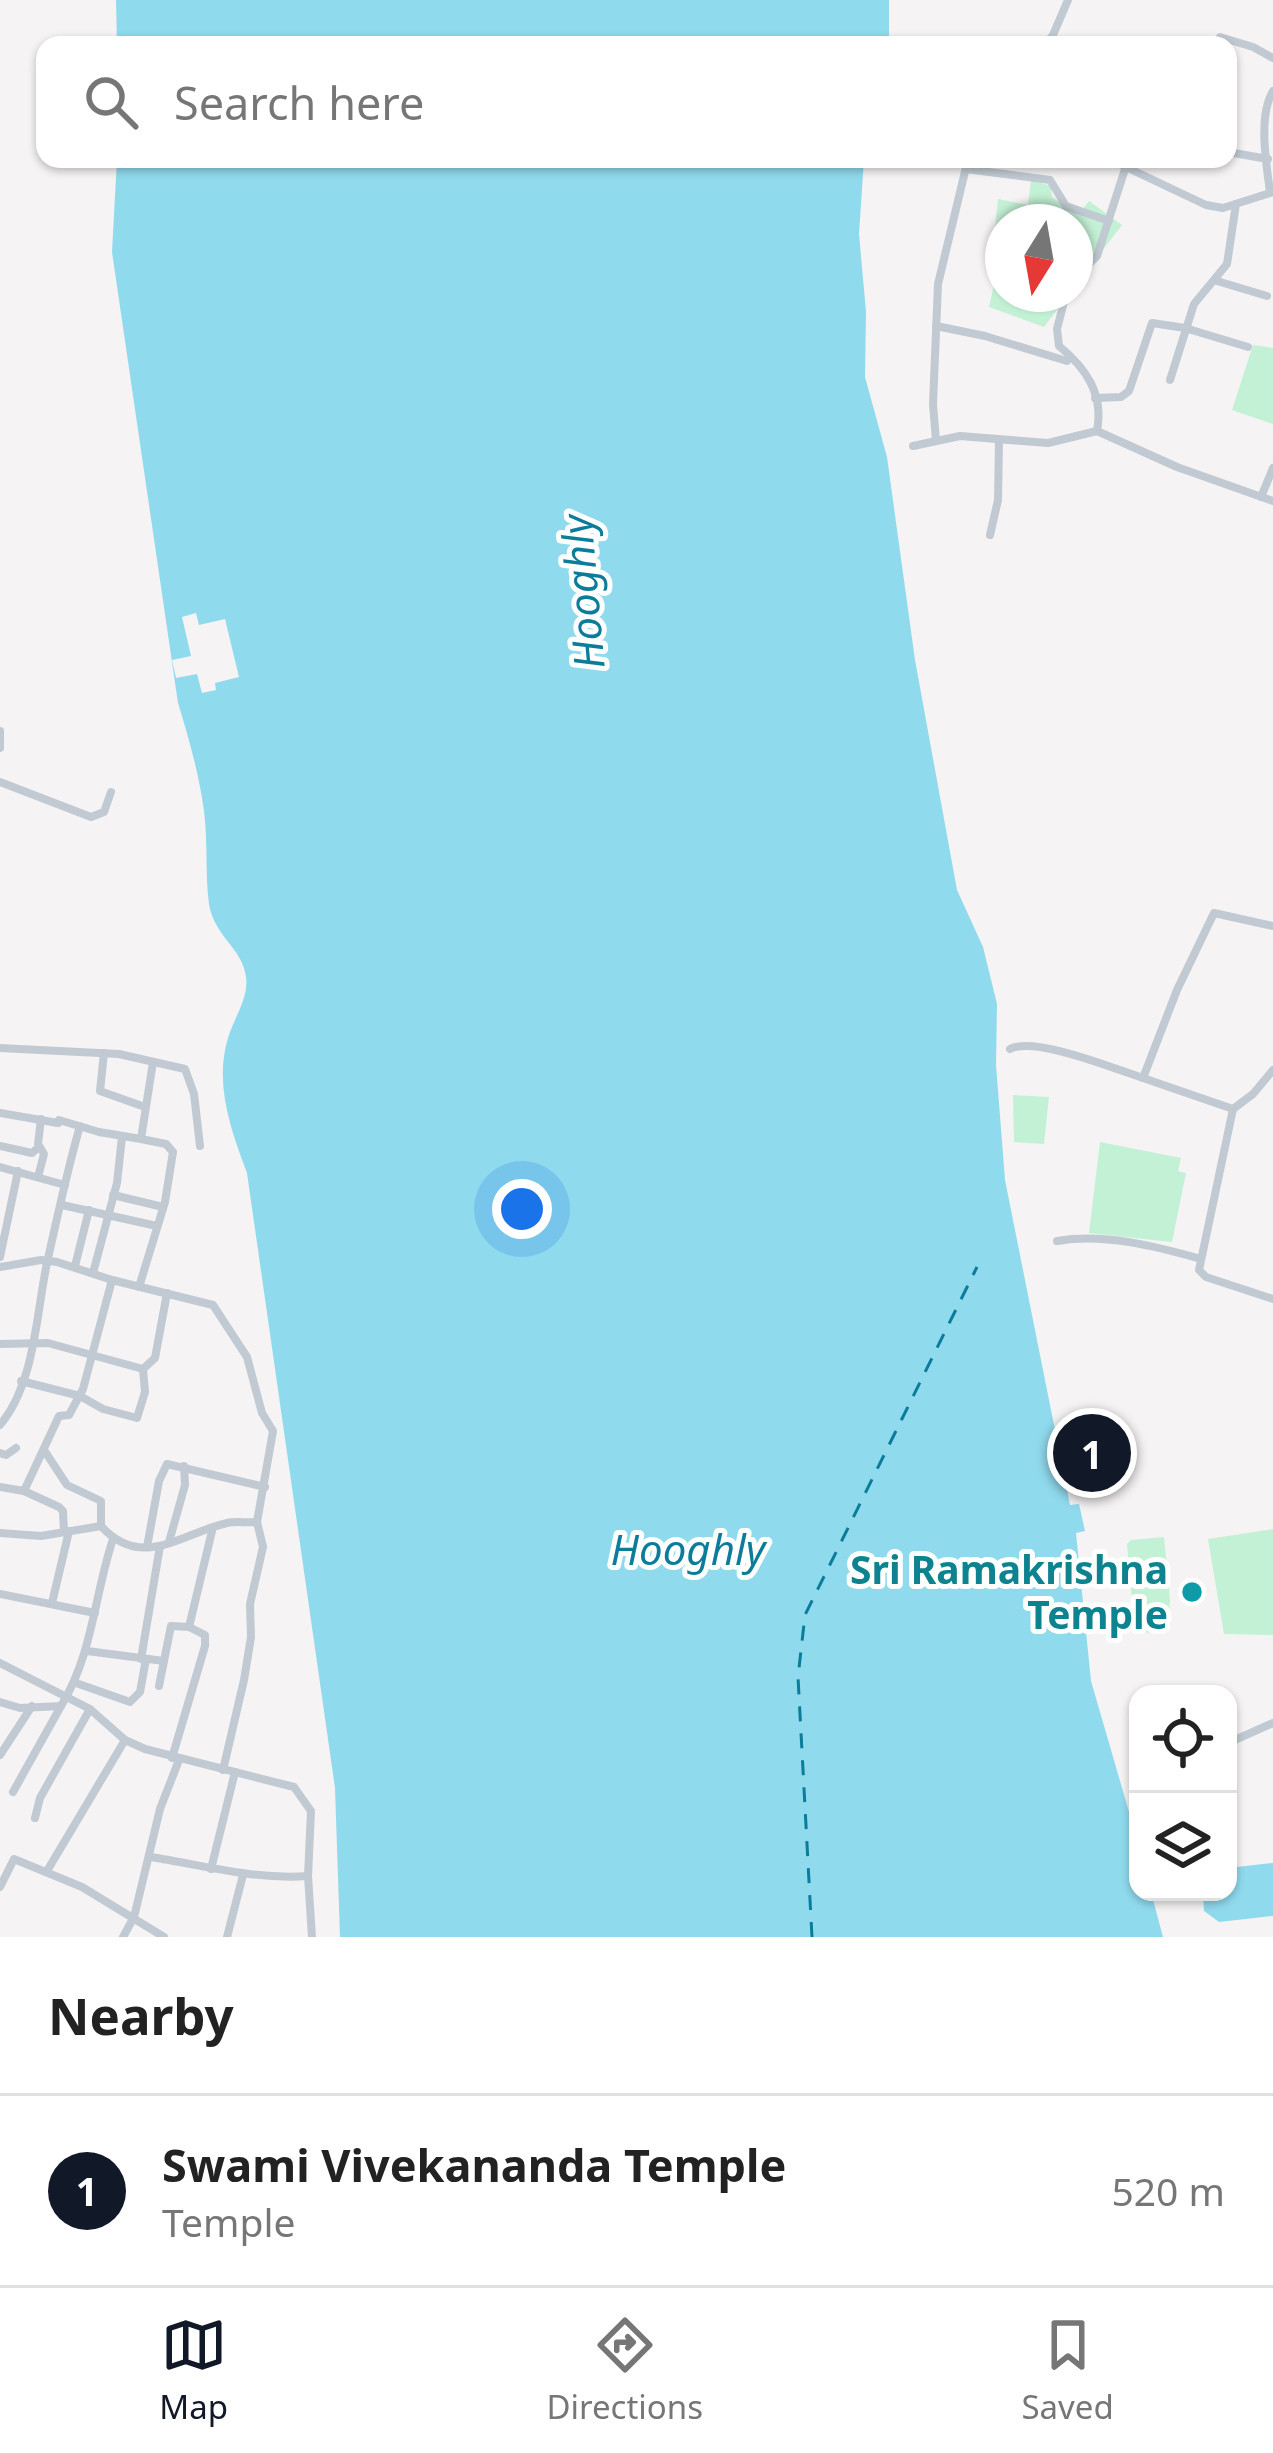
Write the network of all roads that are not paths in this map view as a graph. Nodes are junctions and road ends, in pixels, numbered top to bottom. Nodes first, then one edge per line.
1 (1068, 0) edge
2 (1052, 36) edge
3 (1237, 43) edge
4 (1273, 58) edge
5 (1273, 91) edge
6 (1237, 154) edge
7 (1268, 159) junction
8 (966, 168) edge
9 (988, 168) edge
10 (1125, 169) joint
11 (1271, 192) edge
12 (1236, 205) junction
13 (1109, 221) junction
14 (1093, 260) edge
15 (1215, 281) junction
16 (1268, 296) dead end
17 (1061, 312) edge
18 (936, 326) junction
19 (1185, 328) junction
20 (1248, 347) dead end
21 (1067, 362) dead end
22 (1170, 380) dead end
23 (1096, 398) junction
24 (1097, 431) junction
25 (999, 440) junction
26 (936, 441) junction
27 (913, 446) dead end
28 (1273, 468) edge
29 (1261, 497) junction
30 (1273, 501) edge
31 (990, 535) dead end
32 (0, 730) edge
33 (0, 748) edge
34 (0, 782) edge
35 (111, 792) dead end
36 (1273, 926) edge
37 (0, 1048) edge
38 (1010, 1049) dead end
39 (104, 1053) junction
40 (153, 1062) junction
41 (1273, 1070) edge
42 (1143, 1078) junction
43 (145, 1107) junction
44 (1233, 1108) junction
45 (0, 1113) edge
46 (41, 1119) junction
47 (80, 1126) junction
48 (122, 1137) junction
49 (141, 1139) junction
50 (0, 1146) edge
51 (200, 1146) dead end
52 (38, 1147) junction
53 (0, 1167) edge
54 (18, 1171) junction
55 (38, 1177) junction
56 (65, 1185) junction
57 (112, 1195) junction
58 (62, 1205) junction
59 (163, 1207) junction
60 (89, 1210) junction
61 (107, 1215) junction
62 (157, 1226) junction
63 (3, 1230) edge
64 (1058, 1241) dead end
65 (0, 1257) edge
66 (1201, 1258) junction
67 (47, 1261) junction
68 (75, 1266) junction
69 (0, 1267) edge
70 (93, 1273) junction
71 (112, 1280) junction
72 (139, 1287) junction
73 (167, 1292) junction
74 (1273, 1299) edge
75 (33, 1340) junction
76 (0, 1344) edge
77 (94, 1352) junction
78 (143, 1369) junction
79 (21, 1381) junction
80 (80, 1396) junction
81 (0, 1425) edge
82 (16, 1448) dead end
83 (44, 1450) junction
84 (0, 1453) edge
85 (184, 1466) junction
86 (265, 1486) junction
87 (0, 1487) edge
88 (24, 1491) junction
89 (257, 1522) junction
90 (101, 1526) junction
91 (212, 1530) junction
92 (66, 1532) junction
93 (0, 1533) edge
94 (113, 1539) junction
95 (164, 1545) junction
96 (147, 1547) junction
97 (0, 1594) edge
98 (52, 1603) junction
99 (95, 1613) junction
100 (189, 1627) junction
101 (87, 1652) junction
102 (144, 1659) junction
103 (164, 1661) junction
104 (0, 1663) edge
105 (76, 1684) junction
106 (159, 1686) dead end
107 (68, 1696) junction
108 (0, 1702) edge
109 (32, 1705) junction
110 (62, 1706) junction
111 (90, 1709) junction
112 (1273, 1723) edge
113 (1237, 1739) edge
114 (125, 1740) junction
115 (0, 1755) edge
116 (176, 1759) junction
117 (223, 1770) junction
118 (235, 1772) junction
119 (14, 1792) dead end
120 (35, 1818) dead end
121 (150, 1857) junction
122 (212, 1869) junction
123 (46, 1871) junction
124 (2, 1874) edge
125 (243, 1875) junction
126 (308, 1876) junction
127 (0, 1887) edge
128 (134, 1917) junction
129 (123, 1937) edge
130 (164, 1937) edge
131 (227, 1937) edge
132 (312, 1937) edge

1 - 2 street
3 - 4 street
5 - 7 street
6 - 7 street
7 - 11 street
8 - 18 street
9 - 13 street
10 - 12 street
10 - 13 street
11 - 12 street
12 - 15 street
13 - 14 street
15 - 16 street
15 - 19 street
17 - 23 street
18 - 21 street
18 - 26 street
19 - 20 street
19 - 22 street
19 - 23 street
23 - 24 street
24 - 25 street
24 - 29 street
25 - 26 street
25 - 31 street
26 - 27 street
28 - 29 street
29 - 30 street
32 - 33 street
34 - 35 street
36 - 42 street
37 - 39 street
38 - 42 street
39 - 40 street
39 - 43 street
40 - 43 street
40 - 51 street
41 - 44 street
42 - 44 street
43 - 49 street
44 - 66 street
45 - 46 street
46 - 47 street
46 - 52 street
47 - 48 street
47 - 56 street
48 - 49 street
48 - 57 street
49 - 59 street
50 - 52 street
52 - 55 street
53 - 54 street
54 - 55 street
54 - 63 street
55 - 56 street
56 - 58 street
57 - 59 street
57 - 61 street
58 - 60 street
58 - 67 street
59 - 62 street
60 - 61 street
60 - 68 street
61 - 62 street
61 - 70 street
62 - 72 street
63 - 65 street
64 - 66 street
66 - 74 street
67 - 68 street
67 - 69 street
67 - 75 street
68 - 70 street
70 - 71 street
71 - 72 street
71 - 77 street
72 - 73 street
73 - 78 street
73 - 86 street
75 - 76 street
75 - 77 street
75 - 79 street
77 - 78 street
77 - 80 street
78 - 80 street
79 - 80 street
79 - 81 street
80 - 83 street
82 - 84 street
83 - 88 street
83 - 90 street
85 - 86 street
85 - 95 street
85 - 96 street
86 - 89 street
87 - 88 street
88 - 92 street
89 - 91 street
89 - 117 street
90 - 92 street
90 - 94 street
91 - 95 street
91 - 100 street
92 - 93 street
92 - 98 street
94 - 96 street
94 - 99 street
95 - 96 street
95 - 102 street
97 - 98 street
98 - 99 street
99 - 101 street
100 - 103 street
100 - 116 street
101 - 102 street
101 - 105 street
102 - 103 street
102 - 105 street
103 - 106 street
104 - 107 street
105 - 107 street
107 - 110 street
107 - 111 street
108 - 109 street
109 - 110 street
109 - 115 street
110 - 119 street
111 - 114 street
111 - 120 street
112 - 113 street
114 - 116 street
114 - 123 street
116 - 117 street
116 - 121 street
117 - 118 street
118 - 122 street
118 - 126 street
121 - 122 street
121 - 128 street
122 - 125 street
123 - 124 street
123 - 128 street
124 - 127 street
125 - 126 street
125 - 131 street
126 - 132 street
128 - 129 street
128 - 130 street

